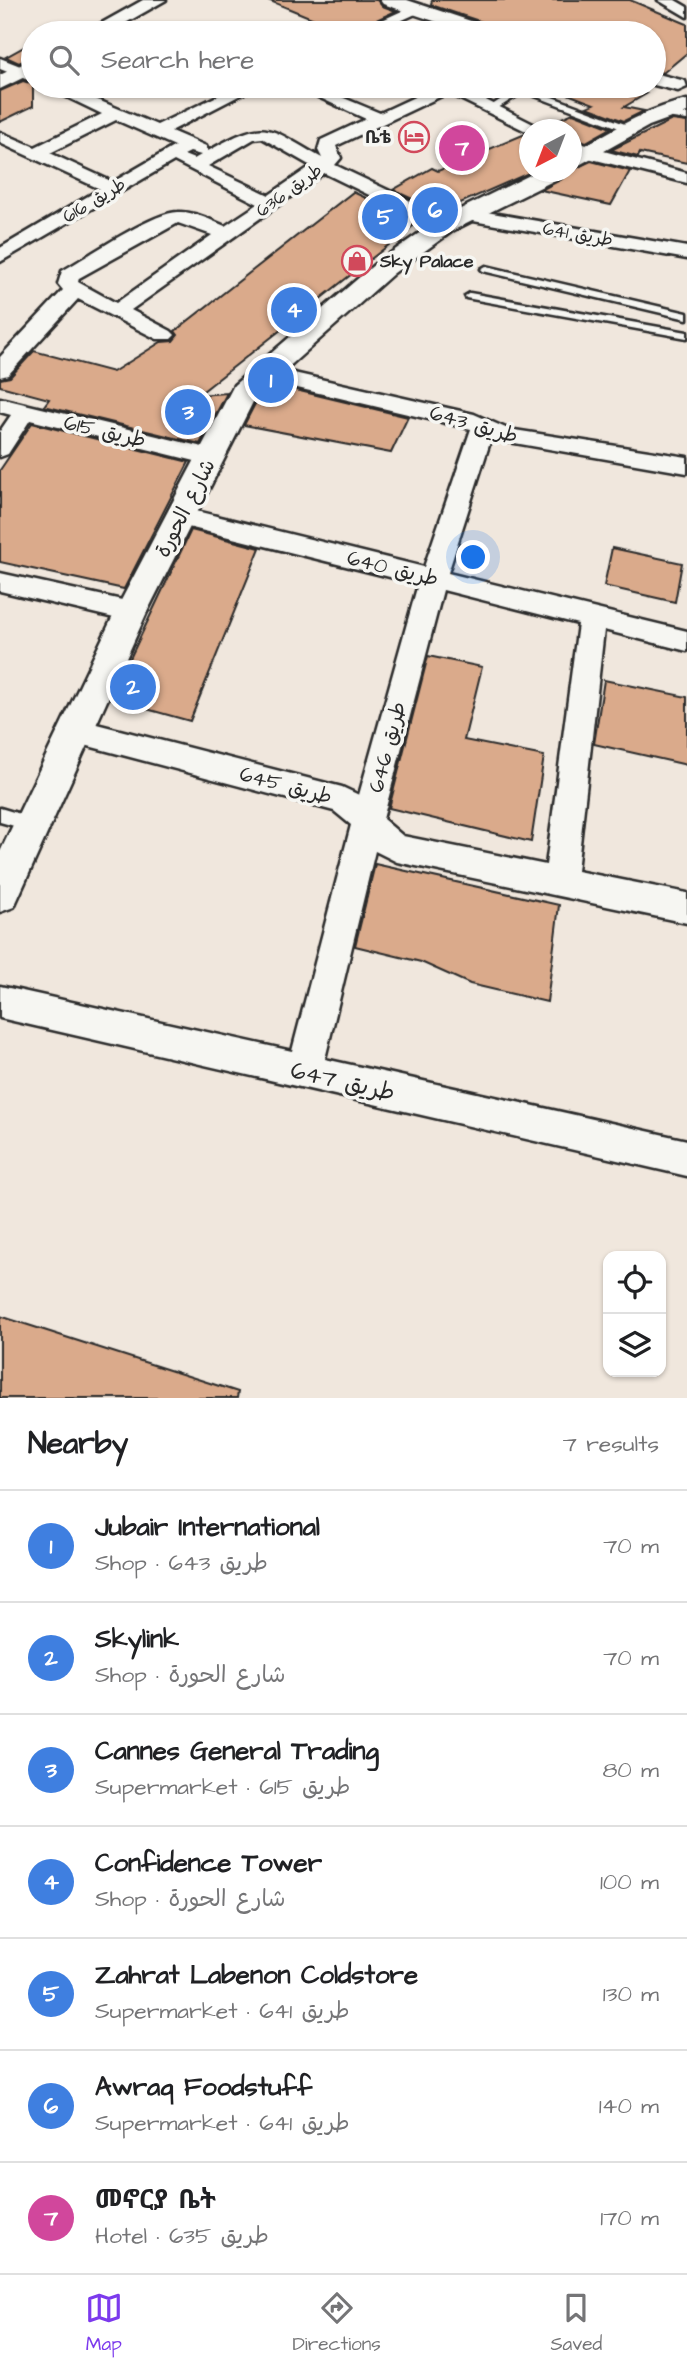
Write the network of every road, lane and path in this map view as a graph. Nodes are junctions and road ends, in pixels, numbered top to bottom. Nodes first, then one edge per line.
1 (157, 0) edge
2 (389, 0) edge
3 (665, 0) edge
4 (415, 9) junction
5 (687, 13) edge
6 (117, 21) edge
7 (388, 21) edge
8 (452, 21) edge
9 (0, 63) edge
10 (21, 69) edge
11 (21, 74) edge
12 (0, 83) edge
13 (683, 83) edge
14 (79, 98) edge
15 (225, 98) edge
16 (330, 98) edge
17 (423, 98) edge
18 (469, 98) edge
19 (508, 98) edge
20 (551, 98) edge
21 (687, 106) edge
22 (490, 109) junction
23 (114, 114) junction
24 (657, 114) junction
25 (687, 117) edge
26 (380, 119) junction
27 (519, 122) edge
28 (630, 129) junction
29 (156, 132) junction
30 (0, 137) edge
31 (189, 145) junction
32 (582, 151) edge
33 (37, 153) junction
34 (582, 154) edge
35 (170, 155) junction
36 (214, 155) junction
37 (195, 166) junction
38 (323, 166) junction
39 (687, 177) edge
40 (533, 182) edge
41 (112, 188) junction
42 (271, 203) junction
43 (457, 220) junction
44 (226, 234) junction
45 (687, 253) edge
46 (0, 256) edge
47 (486, 269) dead end
48 (75, 290) junction
49 (470, 296) dead end
50 (117, 311) junction
51 (687, 316) edge
52 (164, 335) dead end
53 (687, 335) edge
54 (0, 370) edge
55 (263, 373) junction
56 (0, 405) edge
57 (24, 412) junction
58 (484, 425) junction
59 (0, 449) edge
60 (211, 457) junction
61 (687, 465) edge
62 (180, 516) junction
63 (433, 578) junction
64 (0, 582) edge
65 (131, 612) junction
66 (592, 617) junction
67 (687, 641) edge
68 (77, 731) junction
69 (0, 815) edge
70 (367, 822) junction
71 (33, 824) junction
72 (560, 882) junction
73 (0, 894) edge
74 (687, 908) edge
75 (0, 1002) edge
76 (304, 1073) junction
77 (687, 1158) edge

1 - 6 street
2 - 4 street
3 - 5 street
4 - 7 street
4 - 8 street
9 - 10 street
11 - 12 street
13 - 21 street
14 - 23 street
15 - 29 street
16 - 26 street
17 - 26 street, طريق 636
18 - 22 street
19 - 22 lane
20 - 28 lane
21 - 24 street
22 - 27 street
23 - 29 street
23 - 33 street
24 - 25 lane
24 - 28 street
26 - 38 street, طريق 636
28 - 32 street
29 - 31 street
30 - 33 street
31 - 35 street, طريق 616
31 - 36 street
33 - 41 street
34 - 39 street
35 - 37 street
35 - 41 street, طريق 616
36 - 37 street
36 - 38 street, طريق 641
37 - 42 street
38 - 42 street, طريق 636
38 - 43 street, طريق 641
40 - 43 street, شارع الحورة
41 - 46 street, طريق 616
42 - 44 street, طريق 636
43 - 45 street, طريق 641
43 - 55 street, شارع الحورة
44 - 48 street
44 - 50 street, طريق 636
47 - 51 lane
48 - 50 street
48 - 54 street
49 - 53 lane
50 - 52 street
55 - 58 street, طريق 643
55 - 60 street, شارع الحورة
56 - 57 street, طريق 615
57 - 59 street
57 - 60 street, طريق 615
58 - 61 street, طريق 643
58 - 63 street, طريق 646
60 - 62 street, شارع الحورة
62 - 63 street, طريق 640
62 - 65 street, شارع الحورة
63 - 66 street, طريق 640
63 - 70 street, طريق 646
64 - 65 street
65 - 68 street, شارع الحورة
66 - 67 street, طريق 640
66 - 72 street
68 - 70 street, طريق 645
68 - 71 street, شارع الحورة
69 - 71 lane
70 - 72 street, طريق 645
70 - 76 street, طريق 646
71 - 73 street, شارع الحورة
72 - 74 street, طريق 645
75 - 76 street, طريق 647
76 - 77 street, طريق 647

